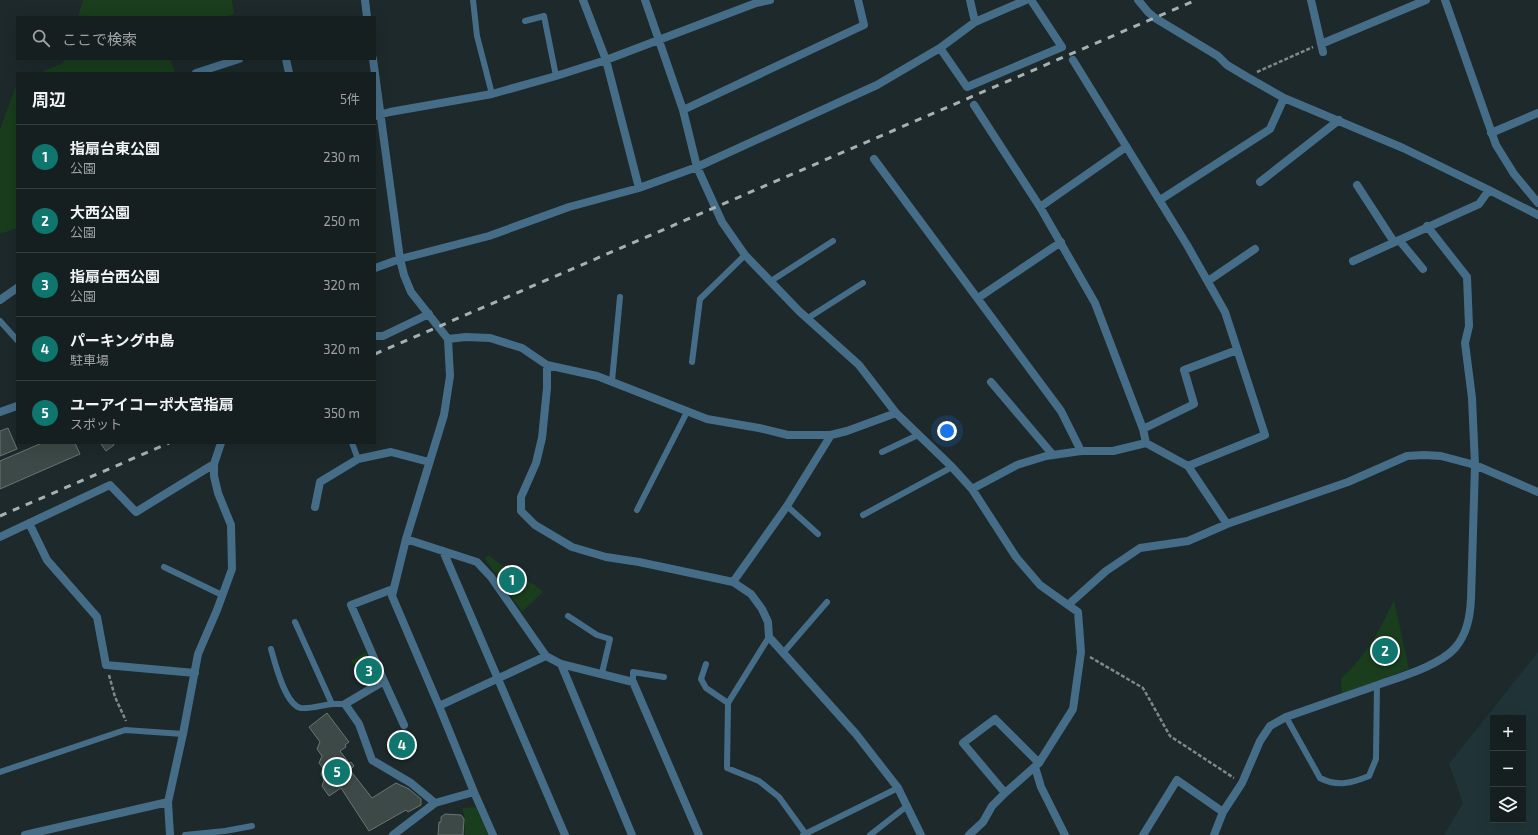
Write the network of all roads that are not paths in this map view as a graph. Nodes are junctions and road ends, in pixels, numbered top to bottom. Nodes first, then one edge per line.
1 (365, 0) edge
2 (473, 0) edge
3 (583, 0) edge
4 (645, 0) edge
5 (770, 0) edge
6 (858, 0) edge
7 (970, 0) edge
8 (1026, 0) edge
9 (1031, 0) edge
10 (1138, 0) edge
11 (1311, 0) edge
12 (1426, 0) edge
13 (1445, 0) edge
14 (755, 2) edge
15 (367, 16) edge
16 (525, 21) dead end
17 (976, 22) junction
18 (658, 40) junction
19 (1321, 44) junction
20 (940, 48) junction
21 (1323, 52) dead end
22 (236, 60) edge
23 (286, 60) edge
24 (373, 60) edge
25 (606, 60) junction
26 (1072, 60) dead end
27 (199, 72) edge
28 (289, 72) edge
29 (374, 72) edge
30 (556, 76) junction
31 (376, 93) edge
32 (492, 94) junction
33 (1284, 98) junction
34 (974, 105) dead end
35 (683, 110) junction
36 (1538, 113) edge
37 (378, 115) edge
38 (1339, 120) junction
39 (1491, 133) junction
40 (1126, 147) junction
41 (874, 159) dead end
42 (697, 168) junction
43 (1260, 182) dead end
44 (1357, 185) dead end
45 (639, 188) junction
46 (1489, 190) junction
47 (1160, 200) junction
48 (1538, 203) edge
49 (1040, 207) junction
50 (1538, 215) edge
51 (1427, 226) junction
52 (832, 241) dead end
53 (1397, 241) junction
54 (1061, 242) junction
55 (1255, 249) dead end
56 (745, 255) junction
57 (400, 259) junction
58 (1353, 262) dead end
59 (376, 268) edge
60 (1423, 268) dead end
61 (770, 281) junction
62 (1208, 281) junction
63 (863, 283) dead end
64 (16, 289) edge
65 (620, 297) dead end
66 (978, 298) junction
67 (0, 300) edge
68 (429, 314) junction
69 (808, 318) junction
70 (0, 321) edge
71 (376, 336) edge
72 (16, 339) edge
73 (448, 339) junction
74 (1237, 350) junction
75 (692, 362) dead end
76 (547, 365) junction
77 (612, 381) junction
78 (991, 382) dead end
79 (16, 406) edge
80 (0, 412) edge
81 (687, 412) junction
82 (896, 413) junction
83 (1143, 429) junction
84 (831, 435) junction
85 (918, 435) junction
86 (1146, 443) junction
87 (221, 444) edge
88 (352, 444) edge
89 (1081, 451) junction
90 (882, 452) dead end
91 (1053, 455) junction
92 (358, 458) junction
93 (430, 462) junction
94 (214, 464) junction
95 (1475, 465) junction
96 (1188, 466) junction
97 (952, 467) junction
98 (972, 489) junction
99 (1538, 492) edge
100 (787, 506) junction
101 (315, 507) dead end
102 (637, 510) dead end
103 (863, 514) dead end
104 (29, 523) junction
105 (1227, 524) junction
106 (818, 534) dead end
107 (0, 537) edge
108 (406, 539) junction
109 (443, 551) junction
110 (164, 567) dead end
111 (733, 582) junction
112 (393, 589) junction
113 (222, 595) junction
114 (827, 602) dead end
115 (1068, 606) junction
116 (568, 616) dead end
117 (295, 622) dead end
118 (769, 637) junction
119 (271, 649) dead end
120 (783, 653) junction
121 (546, 656) junction
122 (561, 664) junction
123 (706, 664) dead end
124 (194, 673) junction
125 (602, 673) junction
126 (664, 678) dead end
127 (497, 680) junction
128 (384, 681) junction
129 (633, 682) junction
130 (1377, 685) junction
131 (728, 703) junction
132 (332, 704) junction
133 (345, 704) junction
134 (439, 706) junction
135 (1286, 717) junction
136 (404, 725) dead end
137 (183, 734) junction
138 (1037, 765) junction
139 (0, 772) edge
140 (898, 788) junction
141 (474, 792) junction
142 (1005, 793) junction
143 (168, 802) junction
144 (435, 803) junction
145 (907, 806) junction
146 (1223, 812) junction
147 (252, 826) dead end
148 (804, 834) edge
149 (25, 835) edge
150 (170, 835) edge
151 (185, 835) edge
152 (394, 835) edge
153 (493, 835) edge
154 (565, 835) edge
155 (632, 835) edge
156 (699, 835) edge
157 (870, 835) edge
158 (921, 835) edge
159 (969, 835) edge
160 (1065, 835) edge
161 (1143, 835) edge
162 (1214, 835) edge

1 - 15 street
2 - 32 lane
3 - 25 street
4 - 18 street
5 - 14 street
6 - 35 street
7 - 17 street
8 - 17 street
9 - 20 street
10 - 33 street
11 - 19 street
12 - 19 street
13 - 39 street
14 - 18 street
16 - 30 lane
17 - 20 street
18 - 25 street
18 - 35 street
19 - 21 street
20 - 42 street
22 - 27 street
23 - 28 street
24 - 29 street
25 - 30 street
25 - 45 street
26 - 40 street
30 - 32 street
31 - 37 street
32 - 37 street
33 - 38 street
33 - 47 street
34 - 49 street
35 - 42 street
36 - 39 street
37 - 57 street
38 - 43 street
38 - 46 street
39 - 48 street
40 - 47 street
40 - 49 street
41 - 66 street
42 - 45 street
42 - 56 street
44 - 53 street
45 - 57 street
46 - 50 street
46 - 51 street
47 - 62 street
49 - 54 street
51 - 53 street
51 - 95 street
52 - 61 lane
53 - 58 street
53 - 60 street
54 - 66 street
54 - 83 street
55 - 62 street
56 - 61 street
56 - 75 lane
57 - 59 street
57 - 68 street
61 - 69 street
62 - 74 street
63 - 69 lane
64 - 67 street
65 - 77 lane
66 - 89 street
68 - 71 street
68 - 73 street
69 - 82 street
70 - 72 lane
73 - 76 street
73 - 93 street
74 - 83 street
74 - 96 street
76 - 77 street
76 - 111 street
77 - 81 street
78 - 91 street
79 - 80 street
81 - 84 street
81 - 102 lane
82 - 84 street
82 - 85 street
83 - 86 street
84 - 100 street
85 - 90 lane
85 - 97 street
86 - 89 street
86 - 96 street
87 - 94 street
88 - 92 lane
89 - 91 street
91 - 98 street
92 - 93 street
92 - 101 street
93 - 108 street
94 - 104 street
94 - 113 street
95 - 99 street
95 - 105 street
95 - 130 street
96 - 105 street
97 - 98 street
97 - 103 lane
98 - 115 street
100 - 106 lane
100 - 111 street
104 - 107 street
104 - 124 street
105 - 115 street
108 - 109 street
108 - 112 street
109 - 121 street
109 - 127 street
110 - 113 lane
111 - 118 street
112 - 128 street
112 - 134 street
113 - 124 street
114 - 120 lane
115 - 138 street
116 - 125 lane
117 - 132 lane
118 - 120 street
118 - 131 lane
119 - 132 lane
120 - 140 street
121 - 122 street
121 - 127 street
122 - 125 street
122 - 155 street
123 - 131 lane
124 - 137 street
125 - 129 street
126 - 129 lane
127 - 134 street
127 - 154 street
128 - 133 street
128 - 136 street
129 - 156 street
130 - 135 street
130 - 135 lane
131 - 148 lane
132 - 133 lane
133 - 144 street
134 - 141 street
135 - 146 street
137 - 139 lane
137 - 143 street
138 - 142 street
138 - 142 street
138 - 160 street
140 - 145 street
140 - 148 lane
141 - 144 street
141 - 153 street
142 - 159 street
143 - 149 street
143 - 150 street
144 - 152 street
145 - 157 lane
145 - 158 street
146 - 161 street
146 - 162 street
147 - 151 lane

